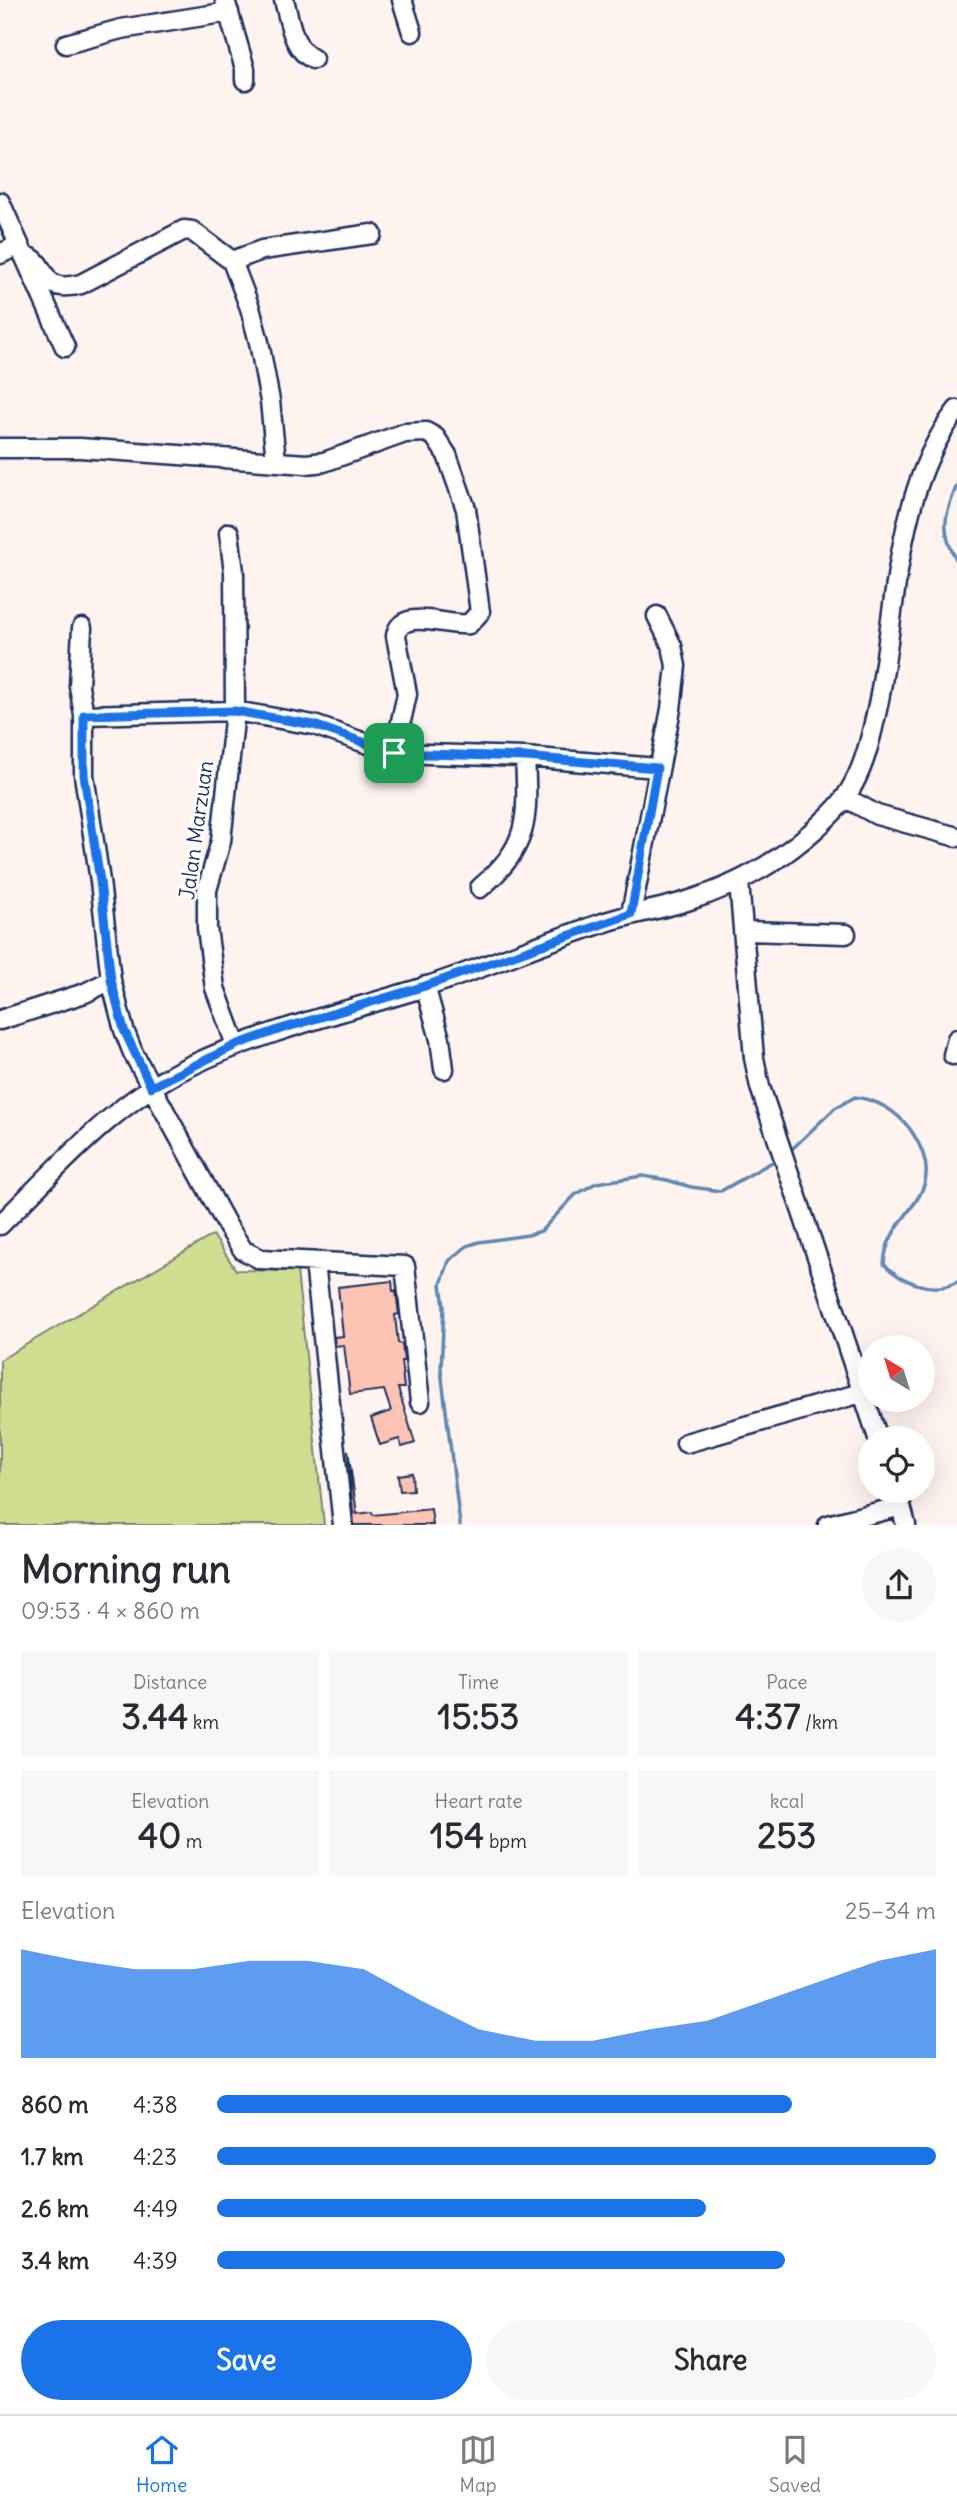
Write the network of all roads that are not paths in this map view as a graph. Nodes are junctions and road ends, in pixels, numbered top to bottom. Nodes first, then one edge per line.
1 (284, 0) edge
2 (402, 0) edge
3 (227, 6) edge
4 (412, 32) dead end
5 (66, 44) dead end
6 (313, 59) dead end
7 (245, 80) dead end
8 (0, 202) edge
9 (372, 234) dead end
10 (21, 250) junction
11 (0, 254) edge
12 (232, 261) junction
13 (65, 347) dead end
14 (957, 410) edge
15 (0, 448) edge
16 (276, 461) junction
17 (229, 533) dead end
18 (657, 616) dead end
19 (82, 628) dead end
20 (235, 711) junction
21 (84, 715) junction
22 (394, 753) junction
23 (525, 757) junction
24 (657, 768) junction
25 (846, 798) junction
26 (957, 837) edge
27 (739, 882) junction
28 (480, 888) dead end
29 (631, 914) junction
30 (745, 931) junction
31 (846, 934) dead end
32 (111, 980) junction
33 (425, 986) junction
34 (0, 1020) edge
35 (236, 1045) junction
36 (444, 1069) dead end
37 (151, 1087) junction
38 (0, 1225) edge
39 (315, 1262) junction
40 (858, 1384) edge
41 (858, 1394) edge
42 (419, 1402) dead end
43 (686, 1443) dead end
44 (886, 1503) edge
45 (900, 1503) edge
46 (343, 1525) edge
47 (828, 1525) edge
48 (905, 1525) edge

1 - 6 street
2 - 4 street
3 - 5 street
3 - 7 street
8 - 10 street
9 - 12 street
10 - 11 street
10 - 12 street
10 - 13 street
12 - 16 street
14 - 25 street
15 - 16 street
16 - 22 street
17 - 20 street, Jalan Marzuan
18 - 24 street
19 - 21 street
20 - 21 street
20 - 22 street
20 - 35 street, Jalan Marzuan
21 - 32 street
22 - 23 street
23 - 24 street
23 - 28 street
24 - 29 street
25 - 26 street
25 - 27 street
27 - 29 street
27 - 30 street
29 - 33 street
30 - 31 street
30 - 40 street
32 - 34 street
32 - 37 street
33 - 35 street
33 - 36 street
35 - 37 street
37 - 38 street
37 - 39 street
39 - 42 street
39 - 46 street
41 - 43 street
44 - 47 street
45 - 48 street

